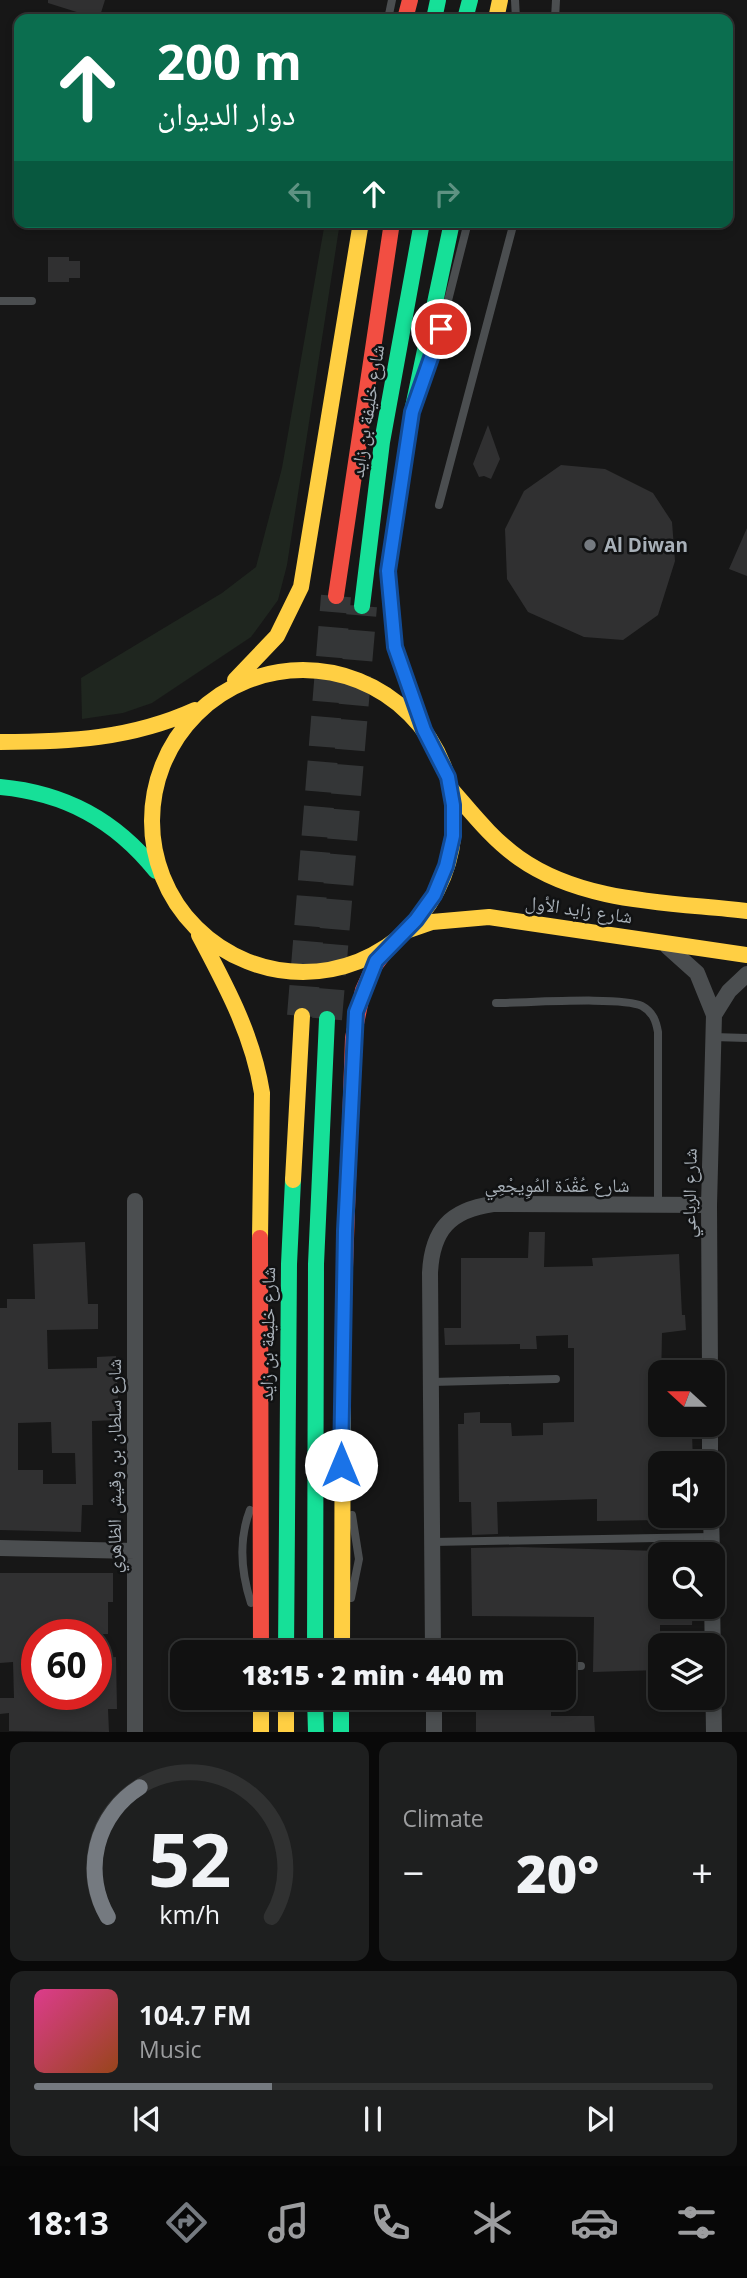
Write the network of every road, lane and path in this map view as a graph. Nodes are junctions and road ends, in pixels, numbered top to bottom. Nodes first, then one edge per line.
1 (359, 228) edge
2 (391, 228) edge
3 (421, 228) edge
4 (451, 228) edge
5 (466, 228) edge
6 (512, 228) edge
7 (0, 301) edge
8 (32, 301) dead end
9 (440, 334) dead end
10 (436, 346) dead end
11 (412, 412) junction
12 (439, 505) dead end
13 (336, 596) tunnel mouth
14 (362, 606) tunnel mouth
15 (214, 698) junction
16 (424, 730) junction
17 (0, 741) edge
18 (0, 788) edge
19 (451, 789) junction
20 (164, 882) junction
21 (747, 896) edge
22 (719, 907) junction
23 (747, 911) edge
24 (195, 928) junction
25 (399, 937) junction
26 (664, 944) junction
27 (747, 955) edge
28 (747, 974) edge
29 (496, 1003) dead end
30 (714, 1014) junction
31 (302, 1016) tunnel mouth
32 (327, 1018) tunnel mouth
33 (713, 1037) junction
34 (747, 1038) edge
35 (135, 1201) dead end
36 (658, 1205) junction
37 (709, 1205) junction
38 (710, 1360) edge
39 (556, 1379) dead end
40 (432, 1382) junction
41 (711, 1528) edge
42 (711, 1537) junction
43 (433, 1542) junction
44 (711, 1542) edge
45 (0, 1548) edge
46 (135, 1551) junction
47 (712, 1619) edge
48 (261, 1640) edge
49 (286, 1640) edge
50 (315, 1640) edge
51 (342, 1640) edge
52 (433, 1640) edge
53 (576, 1666) edge
54 (581, 1666) dead end
55 (261, 1710) edge
56 (286, 1710) edge
57 (315, 1710) edge
58 (341, 1710) edge
59 (433, 1710) edge
60 (135, 1732) edge
61 (261, 1732) edge
62 (286, 1732) edge
63 (316, 1732) edge
64 (341, 1732) edge
65 (434, 1732) edge
66 (714, 1732) edge

1 - 15 main road
2 - 13 main road, شارع خليفة بن زايد
3 - 14 main road, شارع خليفة بن زايد
4 - 11 main road
5 - 9 lane
6 - 12 lane
7 - 8 lane
10 - 11 lane
11 - 16 main road
15 - 16 main road
15 - 17 main road
15 - 20 main road
16 - 19 main road
18 - 20 main road
19 - 22 main road, شارع زايد الأول
19 - 25 main road
20 - 24 main road
21 - 22 street
22 - 23 main road, شارع زايد الأول
24 - 25 main road
24 - 48 main road
25 - 26 main road, شارع زايد الأول
25 - 51 main road
26 - 27 main road, شارع زايد الأول
26 - 30 street, شارع الرباعي
28 - 30 street
29 - 36 lane
30 - 33 street, شارع الرباعي
31 - 49 main road, شارع خليفة بن زايد
32 - 50 main road
33 - 34 lane
33 - 37 street, شارع الرباعي
35 - 46 street, شارع سلطان بن وقيش الظاهري
36 - 37 street, شارع عُقْدَة المُوِيجْعِي
36 - 40 street, شارع عُقْدَة المُوِيجْعِي
37 - 38 street, شارع الرباعي
39 - 40 lane
40 - 43 street, شارع عُقْدَة المُوِيجْعِي
41 - 42 street
42 - 43 lane
42 - 44 street
43 - 52 street, شارع عُقْدَة المُوِيجْعِي
45 - 46 street
46 - 60 street, شارع سلطان بن وقيش الظاهري
47 - 66 street
53 - 54 lane
55 - 61 main road
56 - 62 main road
57 - 63 main road
58 - 64 main road
59 - 65 street

